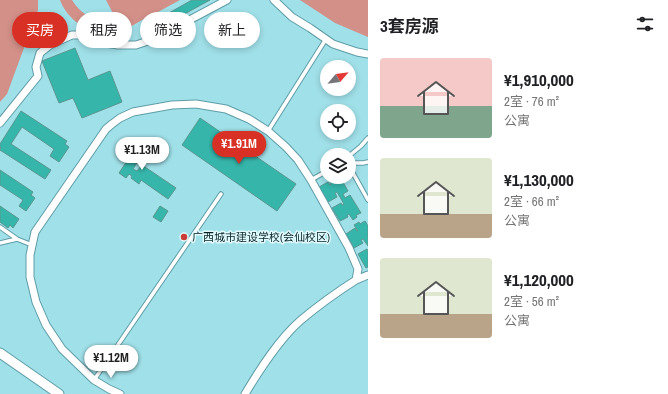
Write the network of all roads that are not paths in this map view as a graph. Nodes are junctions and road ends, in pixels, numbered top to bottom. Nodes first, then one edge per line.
1 (227, 0) edge
2 (274, 0) edge
3 (326, 39) junction
4 (368, 54) edge
5 (0, 123) edge
6 (268, 131) junction
7 (368, 138) edge
8 (356, 150) edge
9 (368, 162) edge
10 (356, 164) edge
11 (320, 175) edge
12 (356, 177) edge
13 (311, 180) junction
14 (221, 194) dead end
15 (368, 200) edge
16 (0, 227) edge
17 (17, 239) junction
18 (0, 242) edge
19 (32, 245) junction
20 (368, 275) edge
21 (356, 280) junction
22 (0, 353) edge
23 (94, 380) junction
24 (59, 394) edge
25 (120, 394) edge
26 (245, 394) edge

1 - 5 street
2 - 3 street
3 - 4 street
3 - 6 lane
6 - 13 street
6 - 19 street
7 - 8 lane
9 - 10 lane
11 - 13 lane
12 - 15 lane
13 - 21 street
14 - 23 lane
16 - 17 lane
17 - 18 lane
17 - 19 lane
19 - 23 street
20 - 21 street
21 - 26 street
22 - 24 street
23 - 25 street

